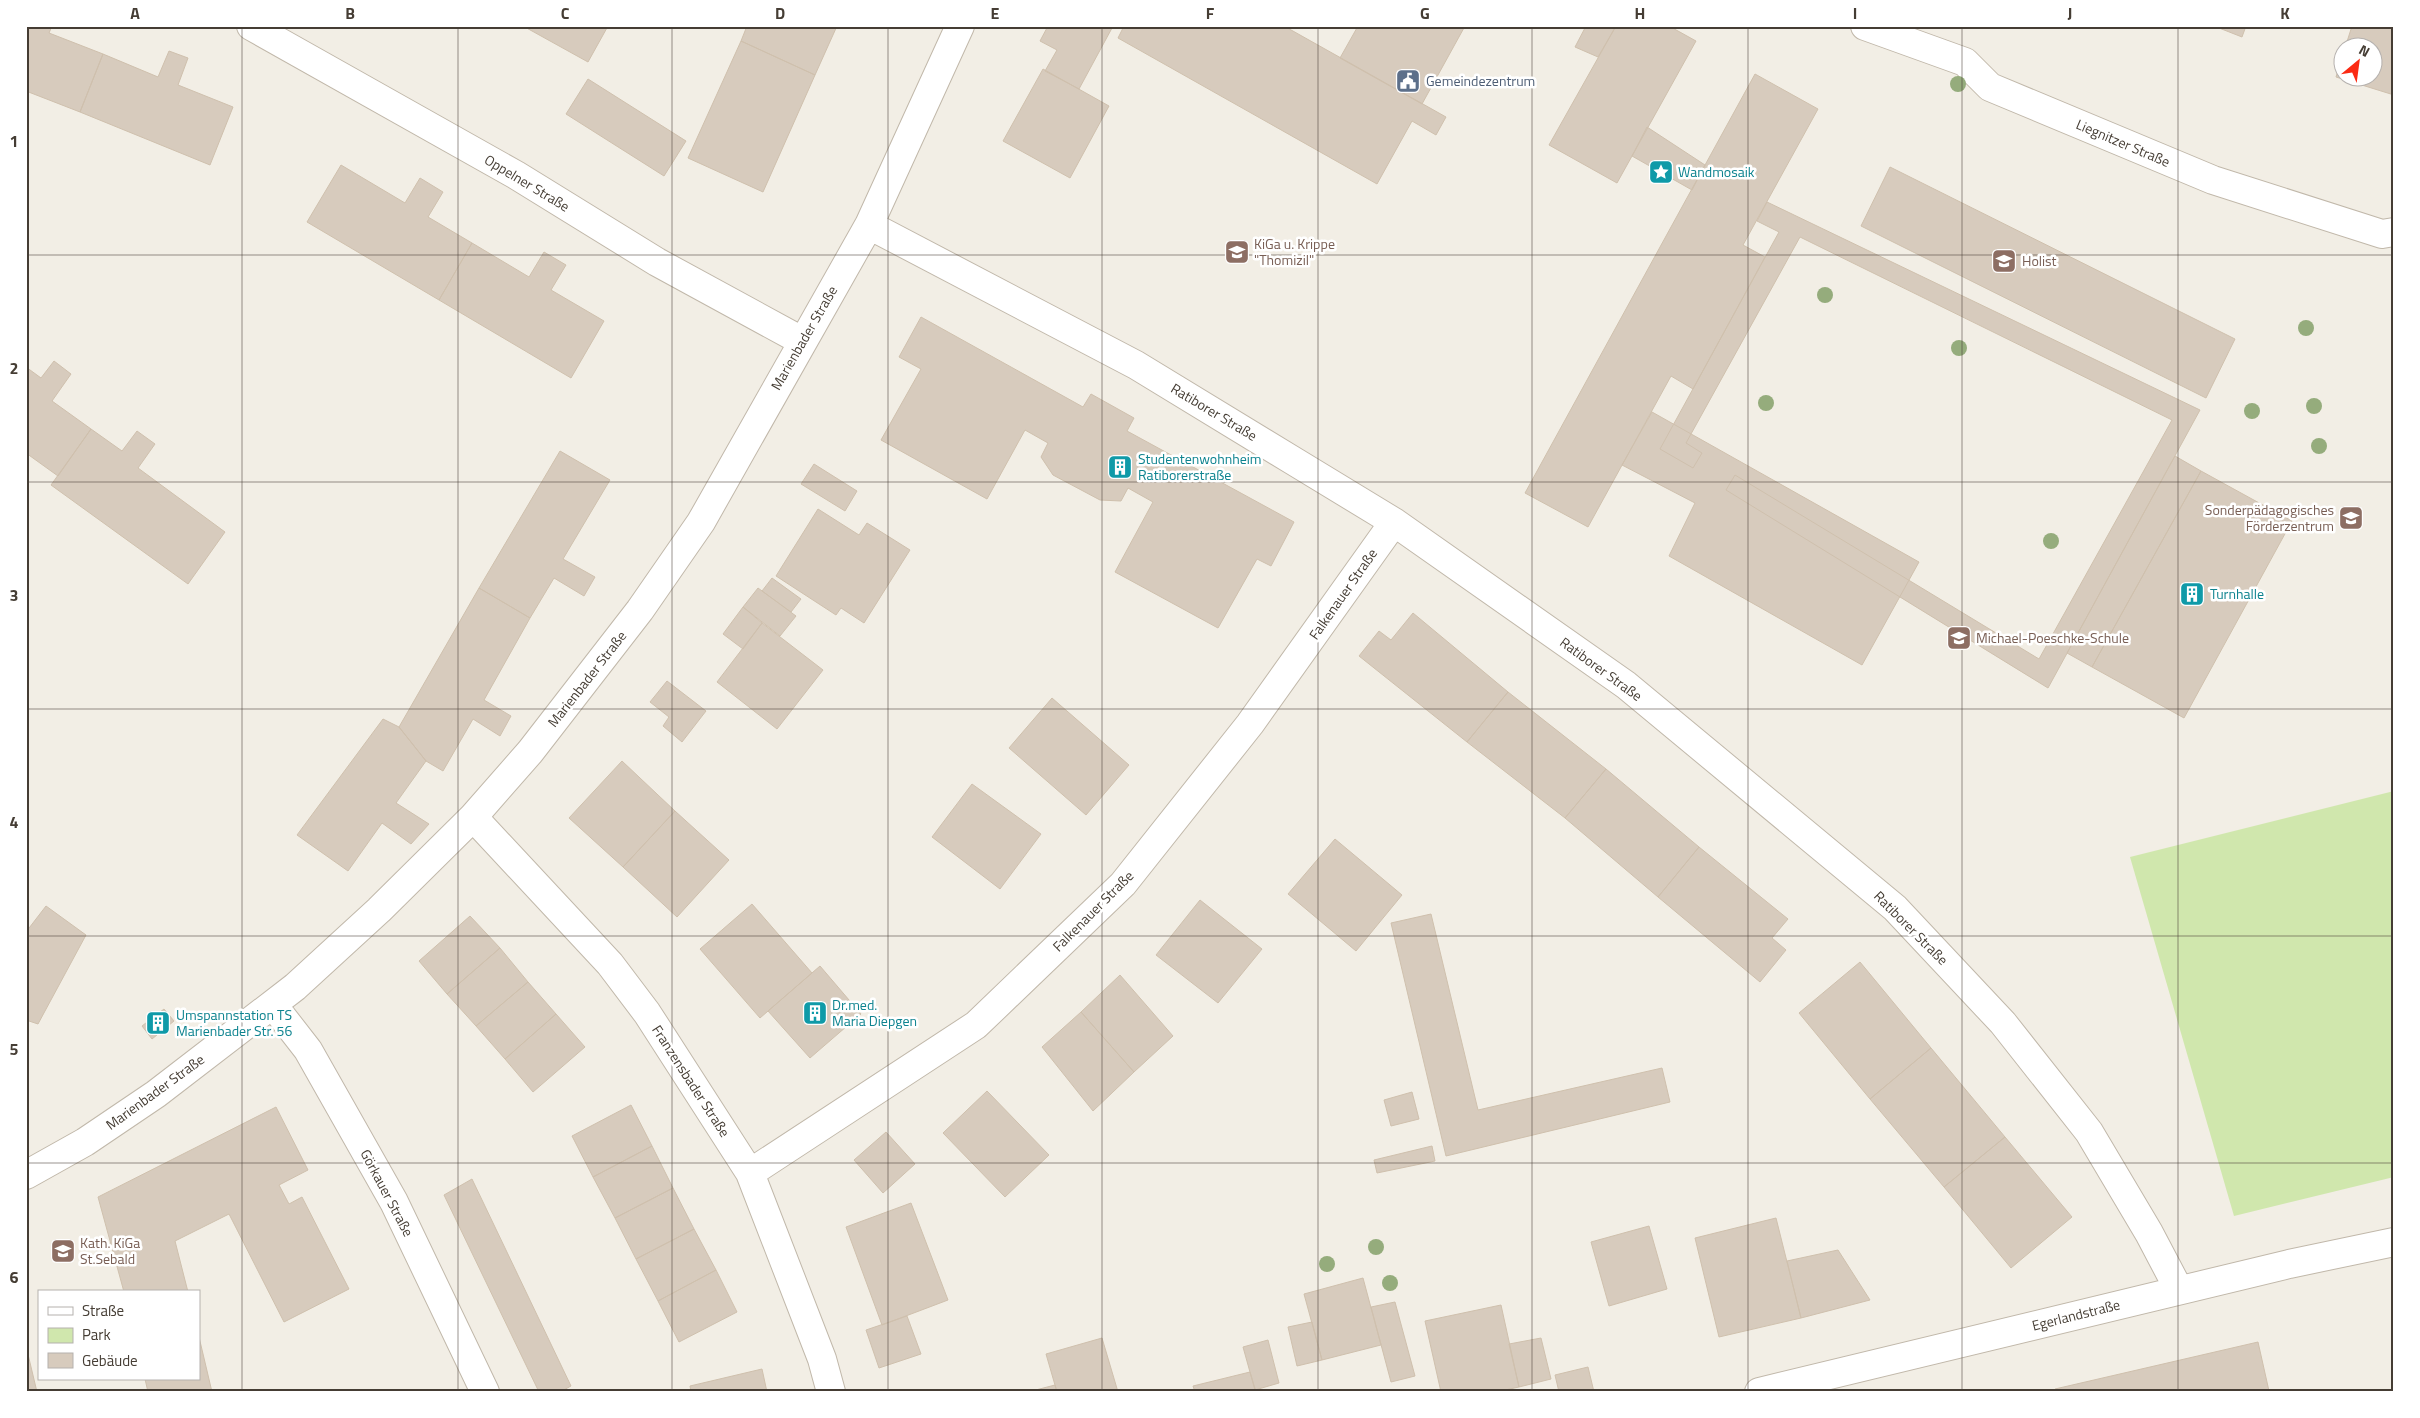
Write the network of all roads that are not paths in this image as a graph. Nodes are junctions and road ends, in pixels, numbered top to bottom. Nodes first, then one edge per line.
1 (251, 26) edge
2 (960, 26) edge
3 (1865, 26) edge
4 (869, 225) junction
5 (2394, 232) edge
6 (802, 341) junction
7 (1394, 522) junction
8 (473, 817) junction
9 (273, 1005) junction
10 (750, 1173) junction
11 (26, 1175) edge
12 (2394, 1242) edge
13 (2179, 1290) junction
14 (485, 1392) edge
15 (831, 1392) edge
16 (1759, 1392) edge

1 - 6 street, Oppelner Straße
2 - 4 street, Marienbader Straße
3 - 5 street, Liegnitzer Straße
4 - 6 street, Marienbader Straße
4 - 7 street, Ratiborer Straße
6 - 8 street, Marienbader Straße
7 - 10 street, Falkenauer Straße
7 - 13 street, Ratiborer Straße
8 - 9 street, Marienbader Straße
8 - 10 street, Franzensbader Straße
9 - 11 street, Marienbader Straße
9 - 14 street, Görkauer Straße
10 - 15 street, Franzensbader Straße
12 - 13 street, Egerlandstraße
13 - 16 street, Egerlandstraße

